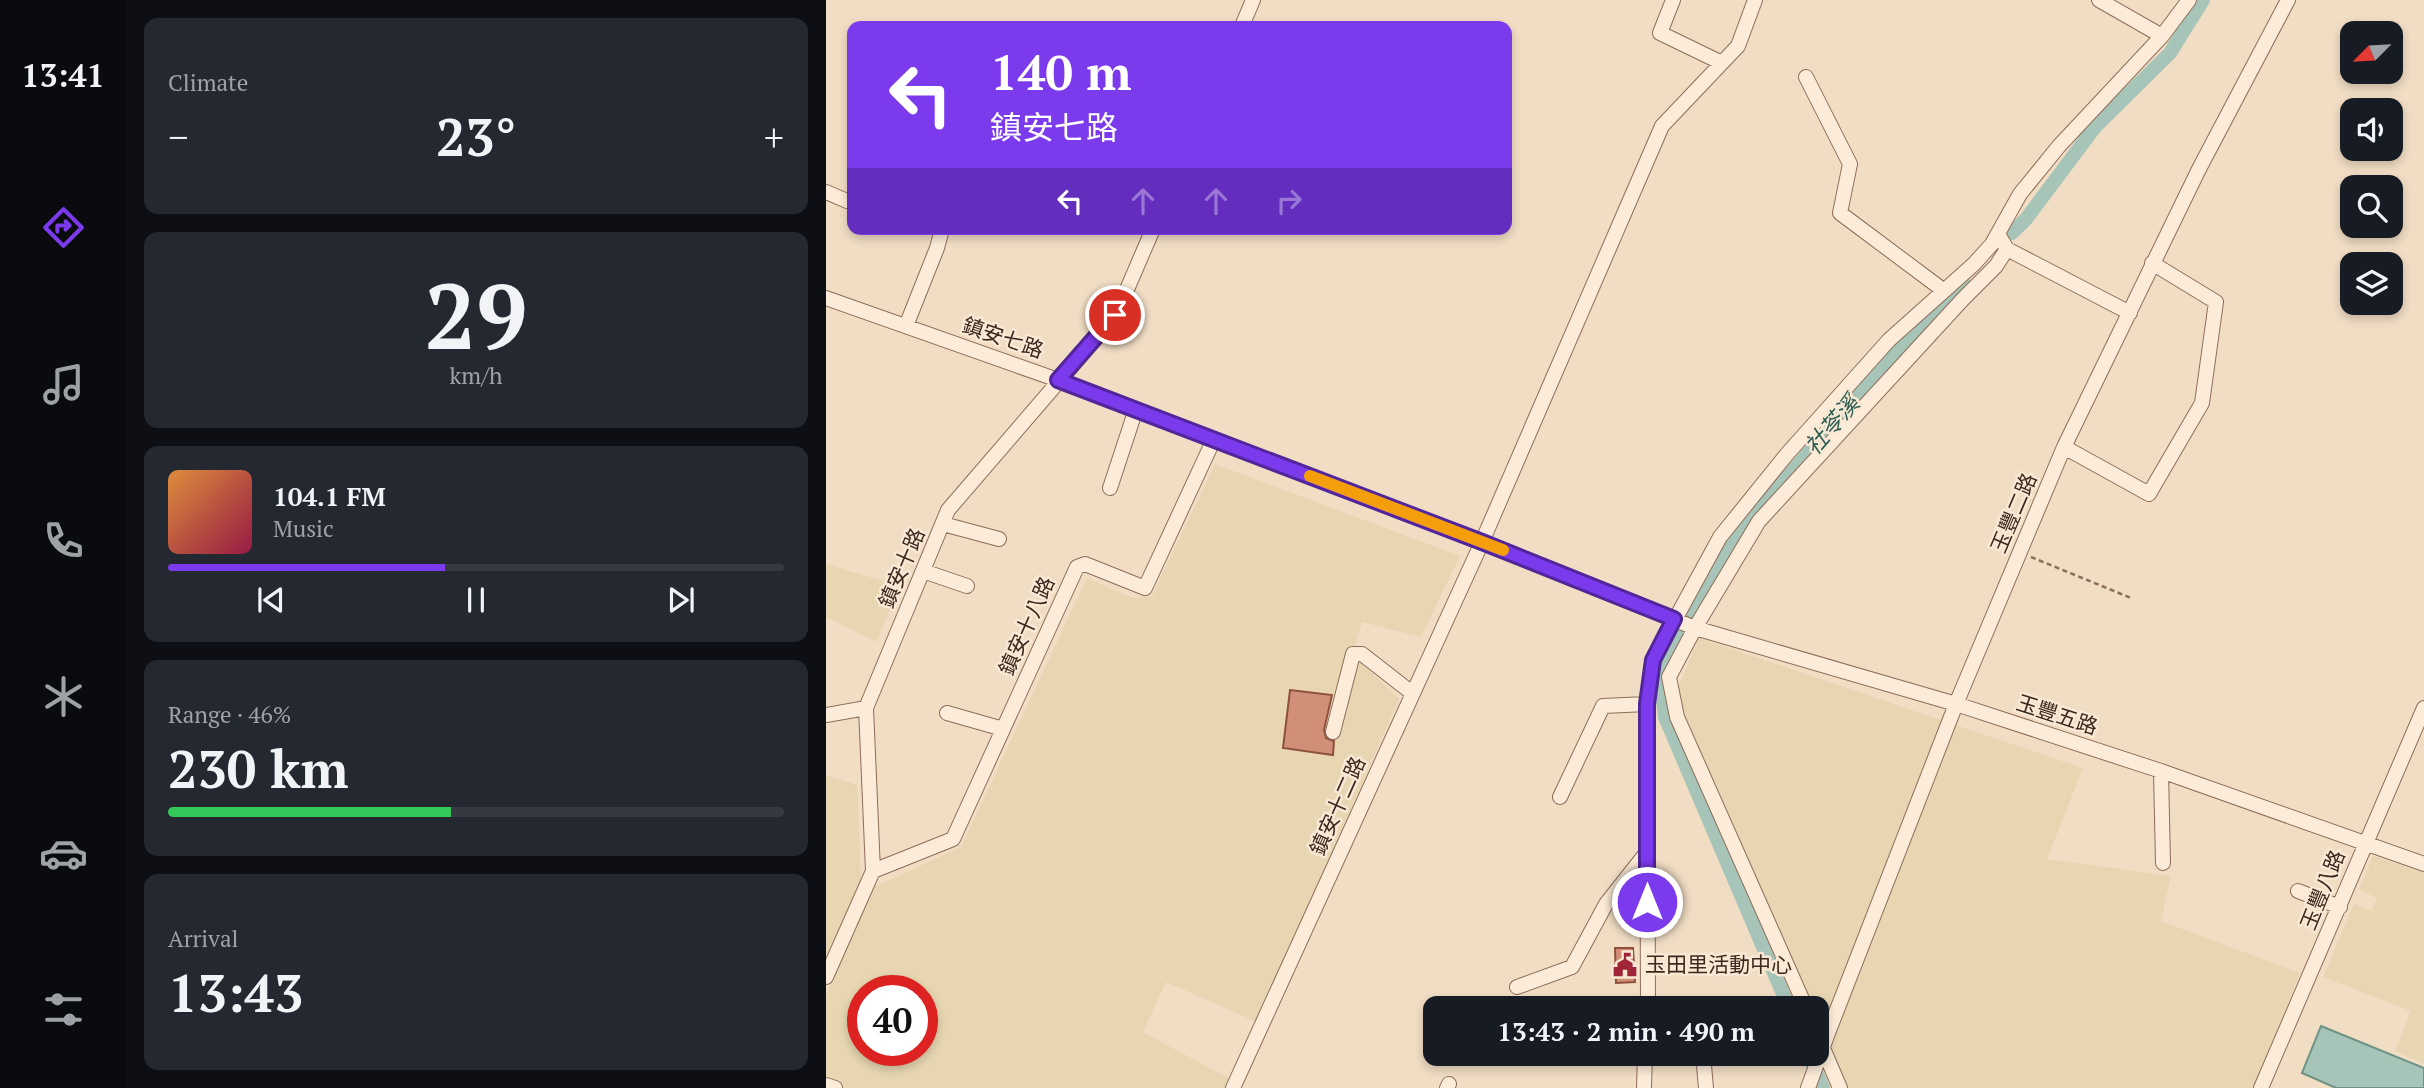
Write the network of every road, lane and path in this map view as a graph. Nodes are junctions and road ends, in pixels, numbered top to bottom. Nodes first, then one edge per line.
1 (1253, 0) edge
2 (1673, 0) edge
3 (1755, 0) edge
4 (2099, 0) edge
5 (2189, 0) edge
6 (2288, 0) edge
7 (1244, 21) edge
8 (2162, 36) junction
9 (1722, 63) junction
10 (1806, 77) dead end
11 (826, 192) edge
12 (847, 201) dead end
13 (1998, 234) junction
14 (940, 235) edge
15 (1150, 235) edge
16 (2007, 249) junction
17 (2152, 263) junction
18 (1943, 290) junction
19 (826, 298) edge
20 (2130, 313) junction
21 (906, 326) junction
22 (1058, 380) junction
23 (1136, 409) junction
24 (1214, 439) junction
25 (2064, 447) junction
26 (1110, 488) dead end
27 (943, 524) junction
28 (999, 539) dead end
29 (1482, 542) junction
30 (2020, 552) junction
31 (923, 571) junction
32 (967, 586) dead end
33 (2131, 598) dead end
34 (1674, 619) junction
35 (1695, 628) junction
36 (1412, 693) junction
37 (1647, 704) junction
38 (1956, 704) junction
39 (866, 708) junction
40 (2424, 708) edge
41 (947, 713) dead end
42 (826, 715) edge
43 (1003, 729) junction
44 (1333, 732) dead end
45 (2161, 771) junction
46 (1560, 797) dead end
47 (2365, 845) junction
48 (1647, 852) junction
49 (2163, 863) dead end
50 (2424, 864) edge
51 (873, 871) junction
52 (2298, 891) dead end
53 (2340, 907) junction
54 (826, 977) edge
55 (1517, 987) dead end
56 (1648, 996) edge
57 (1801, 996) edge
58 (1829, 1021) edge
59 (1645, 1066) edge
60 (1704, 1066) edge
61 (1829, 1066) edge
62 (826, 1085) edge
63 (835, 1088) edge
64 (1233, 1088) edge
65 (1644, 1088) edge
66 (1706, 1088) edge
67 (1840, 1088) edge
68 (2261, 1088) edge

1 - 7 street
2 - 9 street
3 - 9 street, 鎮安十二路
4 - 8 street
5 - 8 street
6 - 17 street, 玉豐二路
8 - 13 street
9 - 29 street, 鎮安十二路
10 - 18 street
11 - 12 street
13 - 16 street
13 - 18 street
14 - 21 street
15 - 22 street, 鎮安十路
16 - 20 street
16 - 35 street
17 - 20 street, 玉豐二路
17 - 25 street
18 - 34 street
19 - 21 street, 鎮安七路
20 - 25 street, 玉豐二路
21 - 22 street, 鎮安七路
22 - 23 street, 鎮安七路
22 - 27 street, 鎮安十路
23 - 24 street, 鎮安七路
23 - 26 street
24 - 29 street, 鎮安七路
24 - 43 street, 鎮安十八路
25 - 30 street, 玉豐二路
27 - 28 street
27 - 31 street, 鎮安十路
29 - 34 street, 鎮安七路
29 - 36 street, 鎮安十二路
30 - 33 path
30 - 38 street, 玉豐二路
31 - 32 street
31 - 39 street, 鎮安十路
34 - 35 street, 玉豐五路
34 - 37 street
35 - 38 street, 玉豐五路
35 - 57 street
36 - 44 street
36 - 64 street, 鎮安十二路
37 - 46 street
37 - 48 street
38 - 45 street, 玉豐五路
38 - 58 street, 玉豐二路
39 - 42 street
39 - 51 street, 鎮安十路
40 - 47 street, 玉豐八路
41 - 43 street
43 - 51 street, 鎮安十八路
45 - 47 street, 玉豐五路
45 - 49 street
47 - 50 street, 玉豐五路
47 - 53 street, 玉豐八路
48 - 55 street
48 - 56 street
51 - 54 street, 鎮安十路
52 - 53 street
53 - 68 street, 玉豐八路
59 - 65 street
60 - 66 street
61 - 67 street
62 - 63 street

